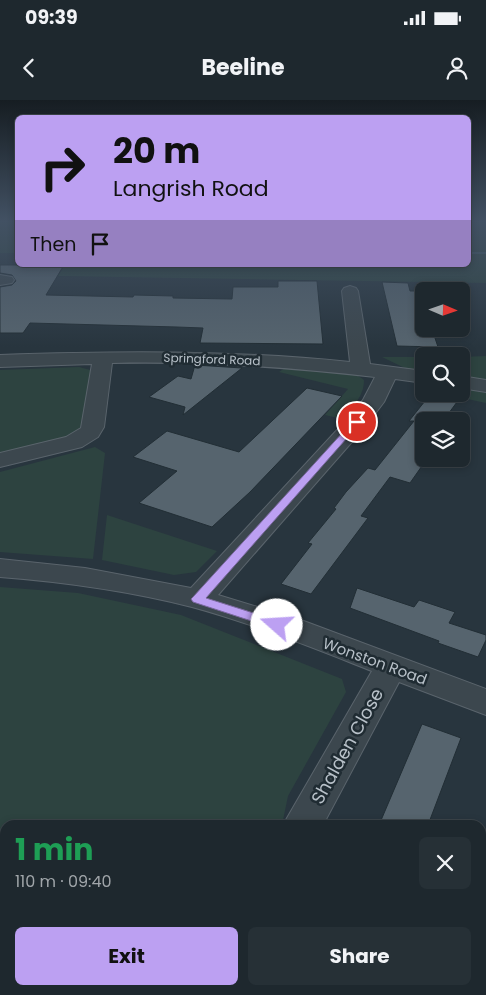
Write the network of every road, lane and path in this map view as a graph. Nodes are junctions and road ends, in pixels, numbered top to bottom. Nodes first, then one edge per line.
1 (356, 299) dead end
2 (103, 358) junction
3 (0, 362) edge
4 (361, 369) junction
5 (388, 372) junction
6 (415, 376) edge
7 (470, 383) edge
8 (486, 386) edge
9 (0, 460) edge
10 (0, 568) edge
11 (198, 599) junction
12 (392, 666) junction
13 (486, 702) edge
14 (307, 820) edge

1 - 4 street
2 - 3 street, Springford Road
2 - 4 street, Springford Road
2 - 9 street
4 - 5 street, Springford Road
5 - 6 street, Springford Road
5 - 11 street
7 - 8 street
10 - 11 street, Wonston Road
11 - 12 street, Wonston Road
12 - 13 street, Wonston Road
12 - 14 street, Shalden Close

